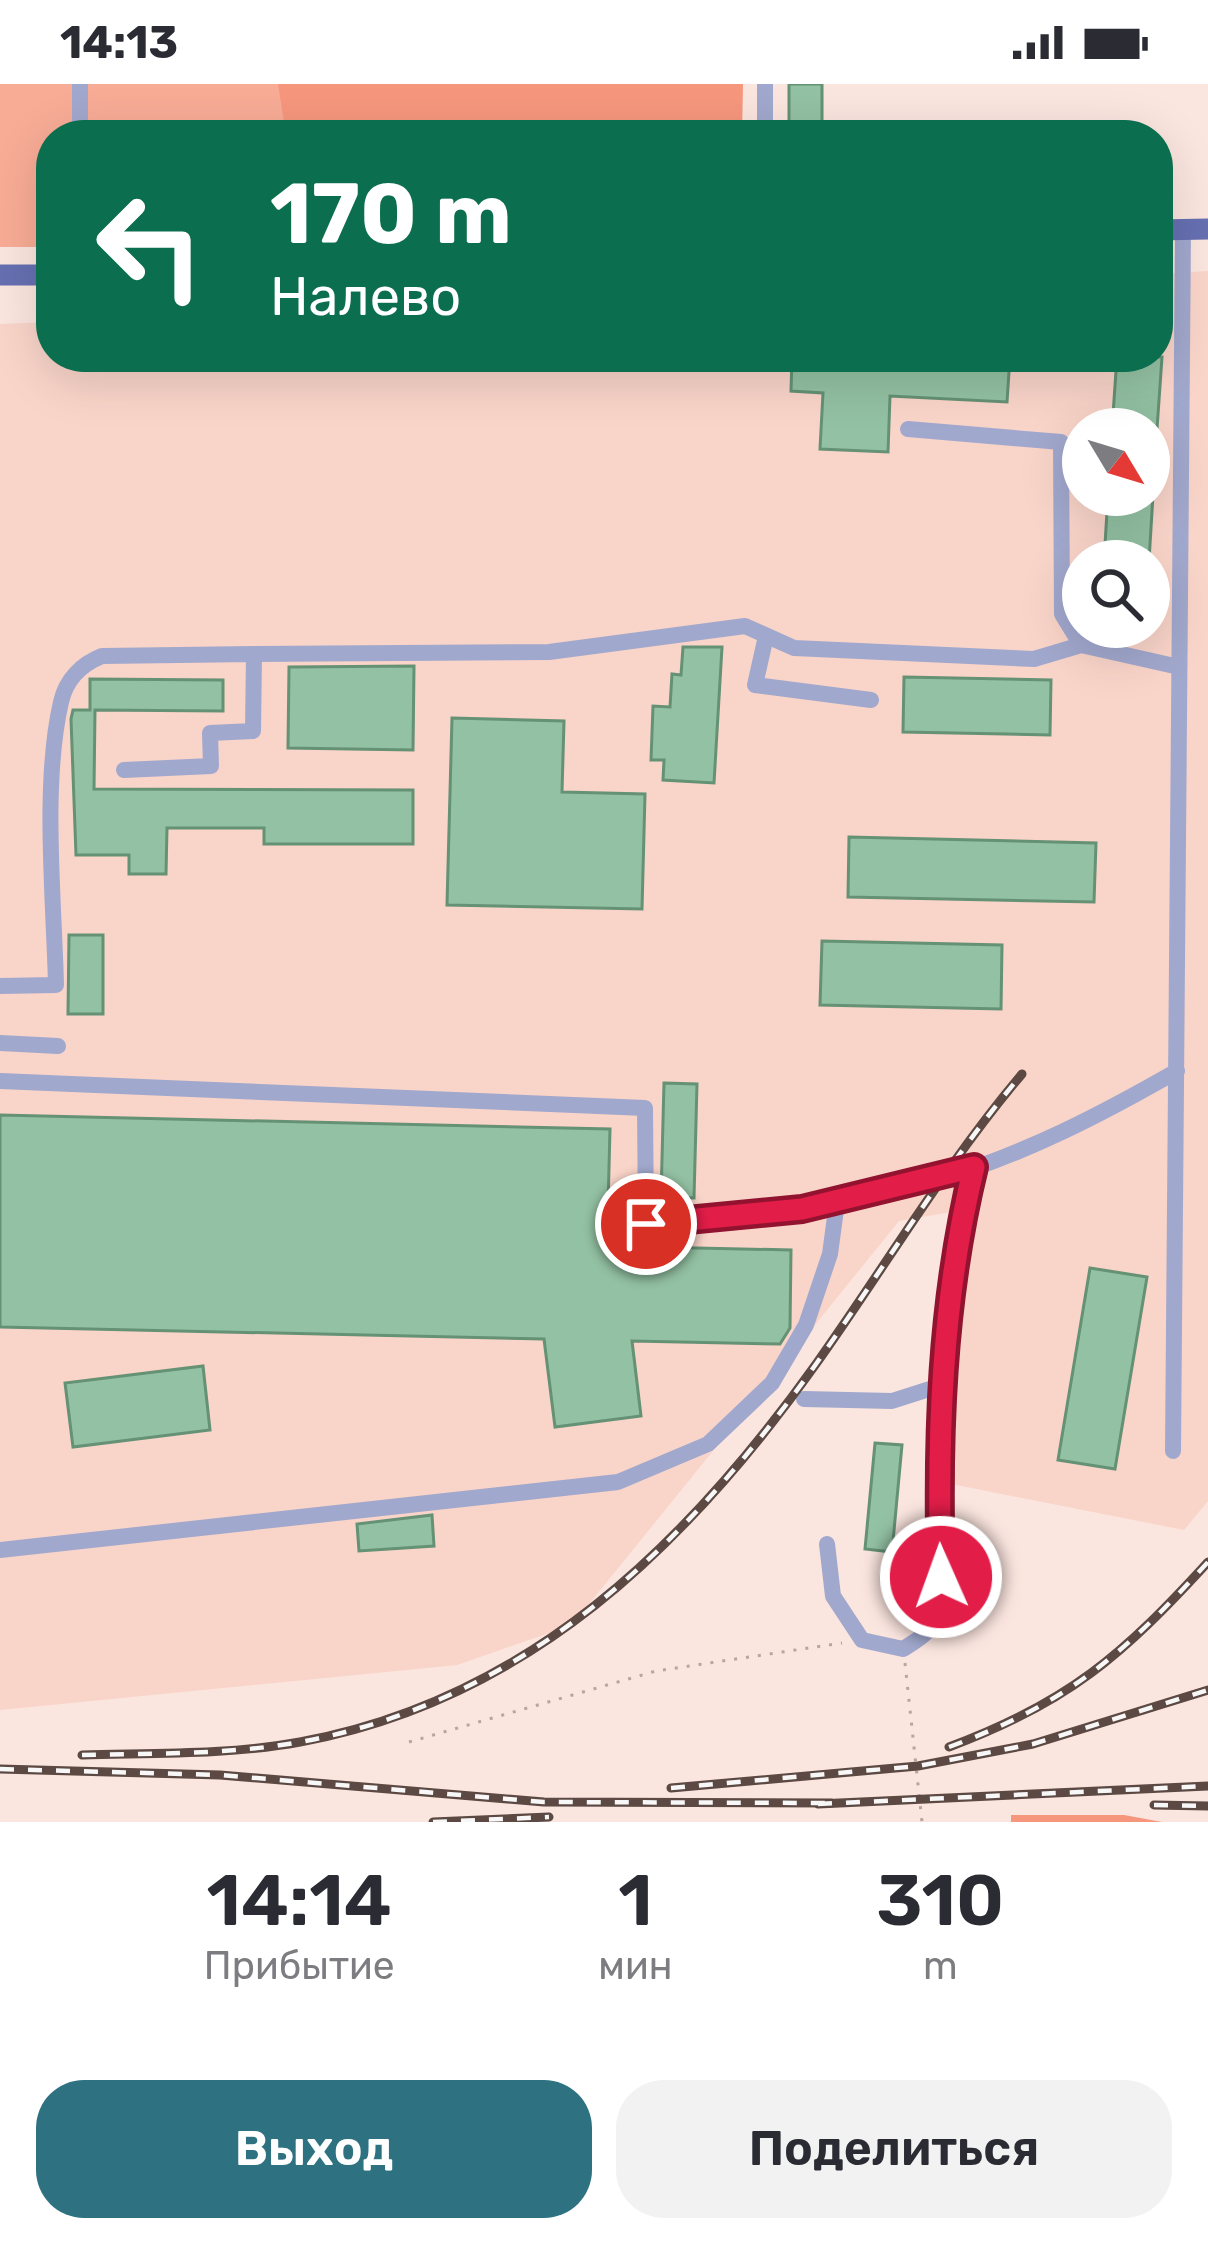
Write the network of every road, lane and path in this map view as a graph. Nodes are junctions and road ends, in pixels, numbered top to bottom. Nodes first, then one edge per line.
1 (80, 84) edge
2 (765, 84) edge
3 (80, 120) edge
4 (765, 120) edge
5 (1173, 230) edge
6 (1183, 230) junction
7 (1208, 230) edge
8 (0, 275) edge
9 (36, 275) edge
10 (908, 429) dead end
11 (1062, 614) edge
12 (766, 636) junction
13 (1074, 648) edge
14 (1090, 648) edge
15 (254, 654) junction
16 (1179, 667) junction
17 (871, 700) dead end
18 (124, 770) dead end
19 (0, 986) edge
20 (0, 1043) edge
21 (58, 1046) dead end
22 (1177, 1071) junction
23 (0, 1082) edge
24 (974, 1167) junction
25 (837, 1202) junction
26 (942, 1385) junction
27 (804, 1399) dead end
28 (1172, 1451) dead end
29 (827, 1544) dead end
30 (0, 1550) edge
31 (862, 1640) junction
32 (903, 1649) junction
33 (409, 1742) dead end
34 (922, 1822) edge

1 - 3 street
2 - 4 street
5 - 6 main road
6 - 7 main road
6 - 16 street
8 - 9 main road
10 - 11 street
12 - 13 street
12 - 15 street
12 - 17 street
14 - 16 street
15 - 18 street
15 - 19 street
16 - 22 street
20 - 21 street
22 - 24 street
22 - 28 street
23 - 25 street
24 - 25 street
24 - 26 street
25 - 30 street
26 - 27 street
26 - 32 street
29 - 31 street
31 - 32 street
31 - 33 path
32 - 34 path

